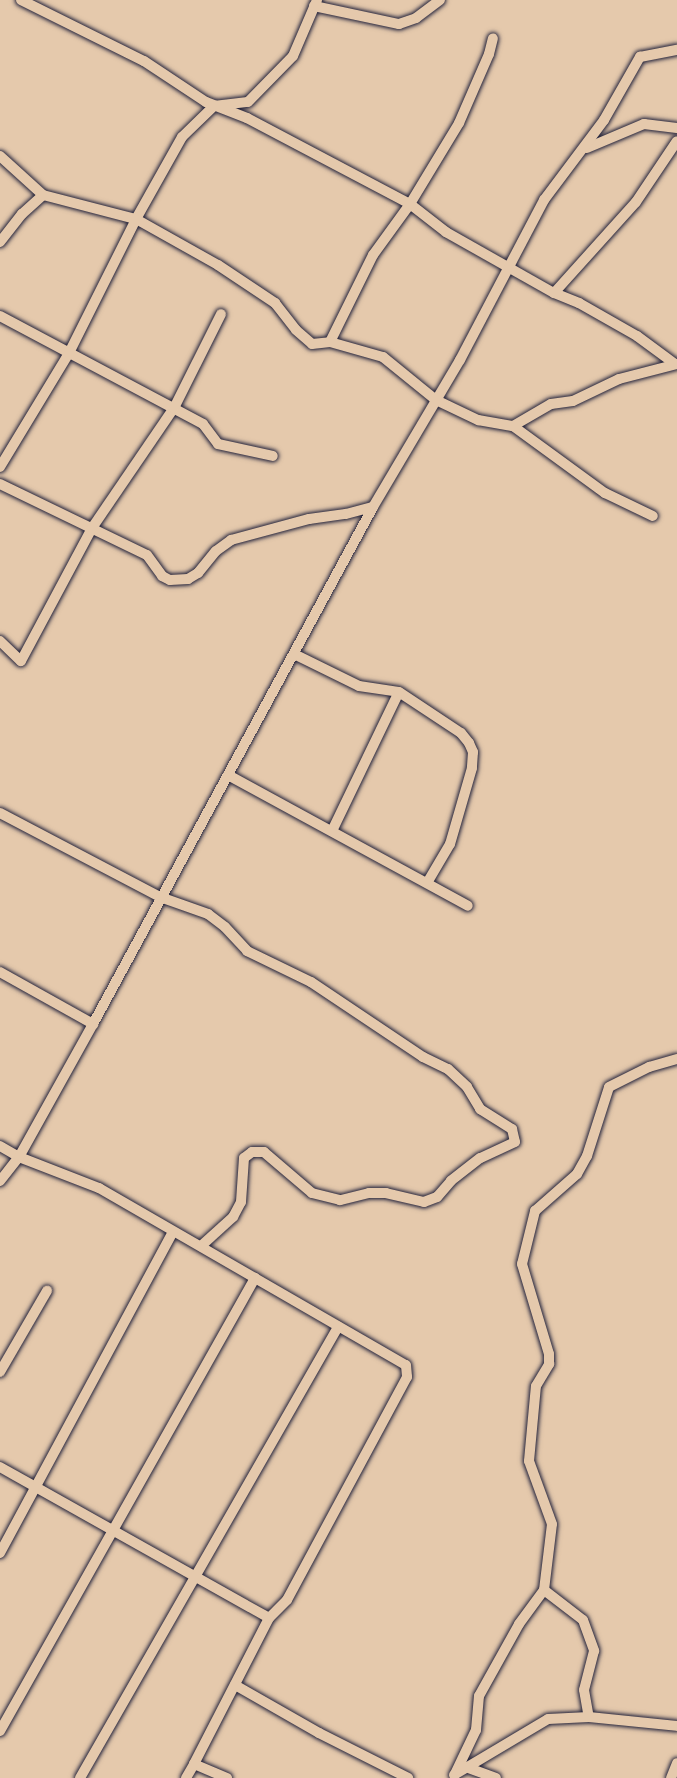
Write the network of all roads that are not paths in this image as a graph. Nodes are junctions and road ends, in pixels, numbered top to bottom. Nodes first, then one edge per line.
1 (21, 0) edge
2 (440, 0) edge
3 (315, 3) edge
4 (493, 37) dead end
5 (677, 50) edge
6 (214, 106) junction
7 (677, 128) edge
8 (677, 141) edge
9 (583, 149) junction
10 (0, 156) edge
11 (43, 195) junction
12 (410, 204) junction
13 (136, 219) junction
14 (0, 242) edge
15 (509, 268) junction
16 (554, 293) junction
17 (221, 314) dead end
18 (0, 316) edge
19 (330, 342) junction
20 (69, 353) junction
21 (676, 364) edge
22 (436, 400) junction
23 (174, 408) junction
24 (513, 426) junction
25 (273, 456) dead end
26 (0, 467) edge
27 (0, 484) edge
28 (373, 507) junction
29 (653, 516) dead end
30 (92, 528) junction
31 (0, 641) edge
32 (294, 654) junction
33 (399, 692) junction
34 (228, 775) junction
35 (0, 813) edge
36 (332, 831) junction
37 (427, 883) junction
38 (160, 897) junction
39 (468, 906) dead end
40 (0, 972) edge
41 (93, 1024) junction
42 (677, 1059) edge
43 (0, 1146) edge
44 (19, 1157) junction
45 (0, 1181) edge
46 (173, 1232) junction
47 (201, 1245) junction
48 (255, 1278) junction
49 (47, 1291) dead end
50 (338, 1327) junction
51 (0, 1372) edge
52 (0, 1467) edge
53 (36, 1486) junction
54 (115, 1529) junction
55 (0, 1553) edge
56 (193, 1578) junction
57 (544, 1590) junction
58 (269, 1618) junction
59 (235, 1685) junction
60 (589, 1717) junction
61 (677, 1726) edge
62 (0, 1731) edge
63 (677, 1763) edge
64 (194, 1764) junction
65 (458, 1771) edge
66 (80, 1778) edge
67 (186, 1778) edge
68 (227, 1778) edge
69 (408, 1778) edge
70 (496, 1778) edge
71 (671, 1778) edge

1 - 6 street
2 - 3 street
3 - 6 street
4 - 12 street
5 - 9 street
6 - 12 street
6 - 13 street
7 - 9 street
8 - 16 street
9 - 15 street
10 - 11 street
11 - 13 street
11 - 14 street
12 - 15 street
12 - 19 street
13 - 19 street
13 - 20 street
15 - 16 street
15 - 22 street
16 - 21 street
17 - 23 street
18 - 20 street
19 - 22 street
20 - 23 street
20 - 26 street
21 - 24 street
22 - 24 street
22 - 28 street
23 - 25 street
23 - 30 street
24 - 29 street
27 - 30 street
28 - 30 street
28 - 32 street
30 - 31 street
32 - 33 street
32 - 34 street
33 - 36 street
33 - 37 street
34 - 36 street
34 - 38 street
35 - 38 street
36 - 37 street
37 - 39 street
38 - 41 street
38 - 47 street
40 - 41 street
41 - 44 street
42 - 57 street
43 - 44 street
44 - 45 street
44 - 46 street
46 - 47 street
46 - 53 street
47 - 48 street
48 - 50 street
48 - 54 street
49 - 51 street
50 - 56 street
50 - 58 street
52 - 53 street
53 - 54 street
53 - 55 street
54 - 56 street
54 - 62 street
56 - 58 street
56 - 66 street
57 - 60 street
57 - 65 street
58 - 59 street
59 - 64 street
59 - 69 street
60 - 61 street
60 - 65 street
63 - 71 street
64 - 67 street
64 - 68 street
65 - 70 street

